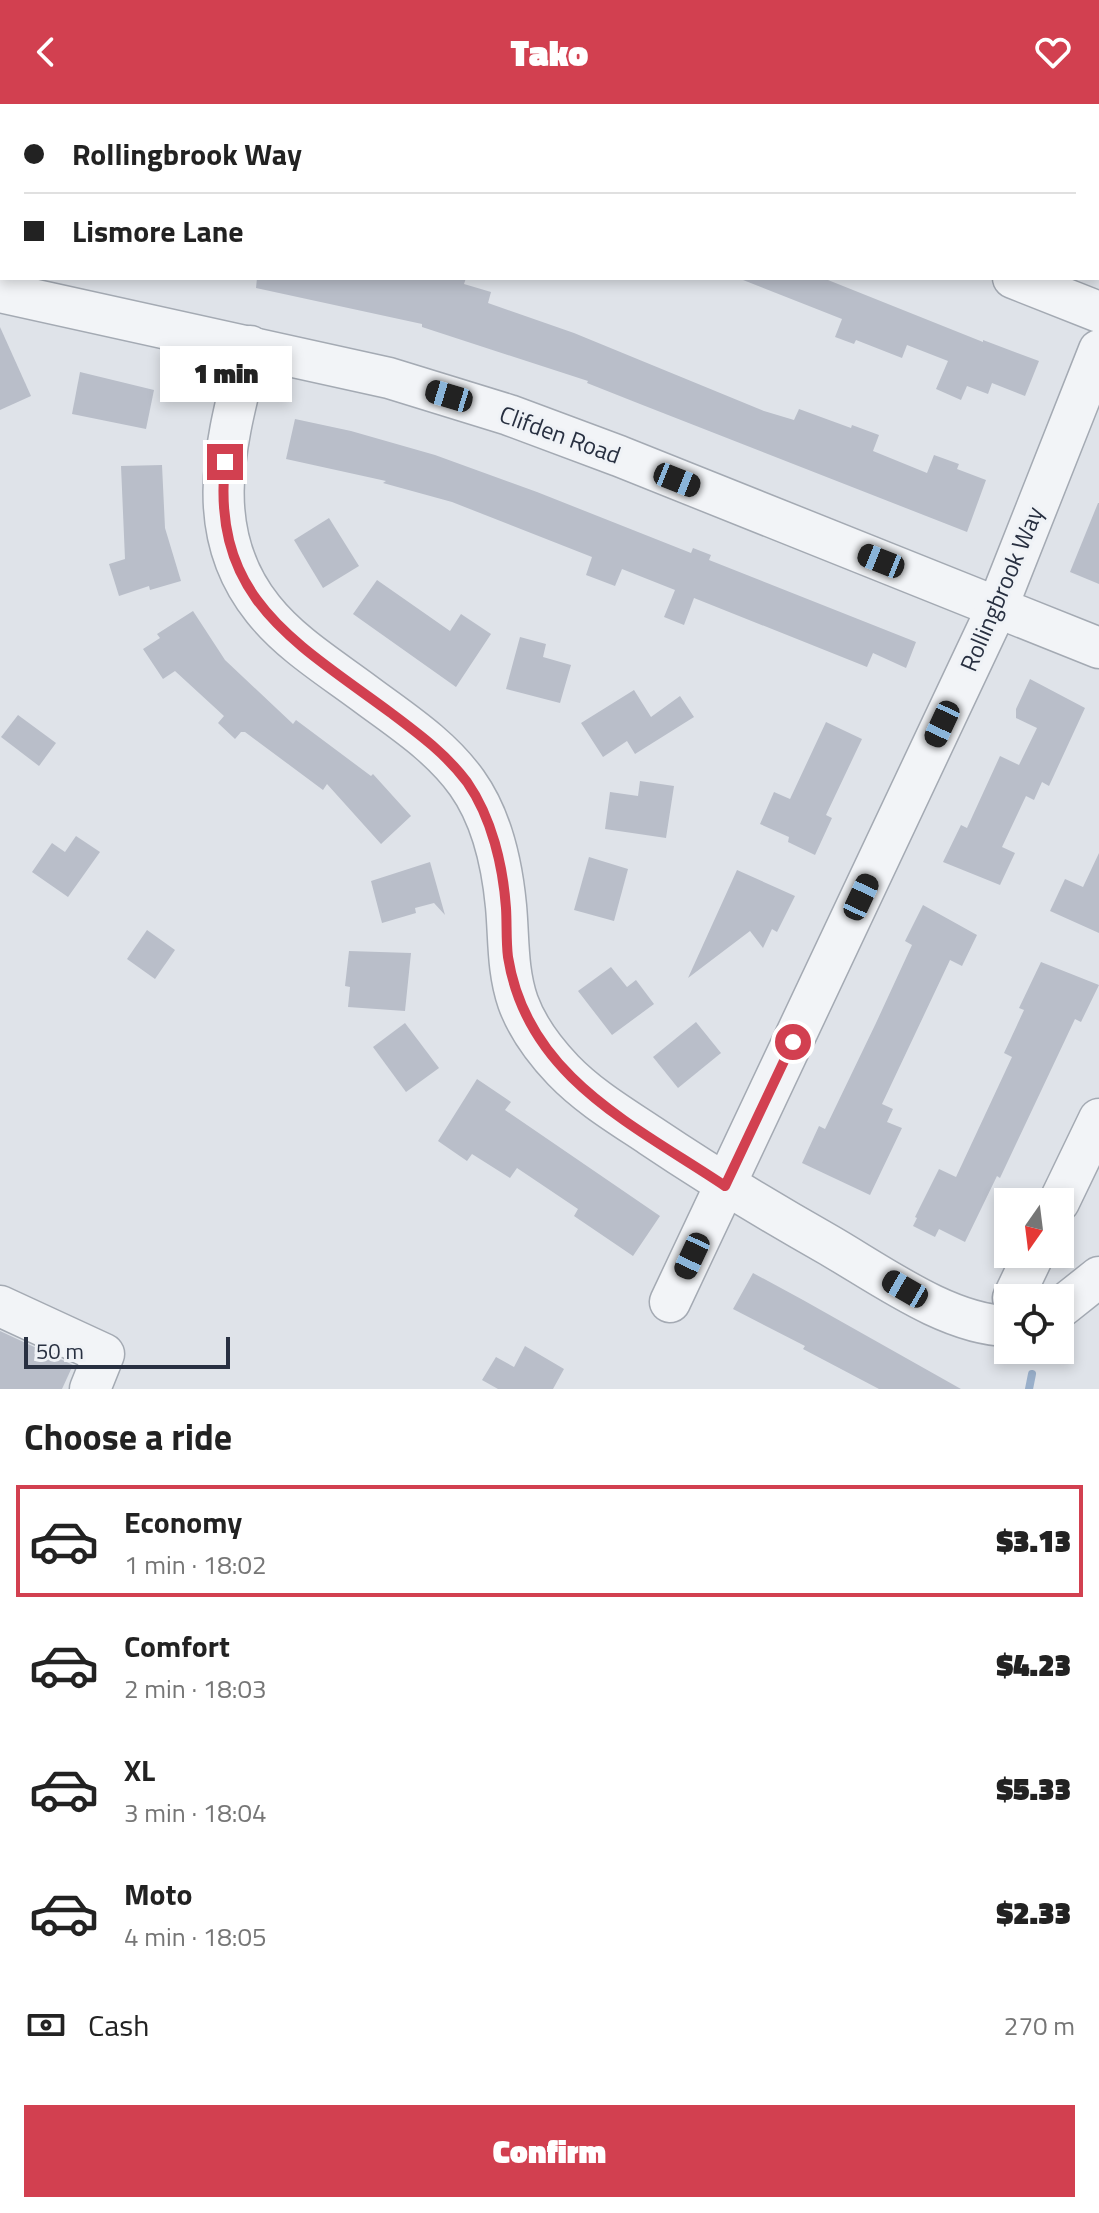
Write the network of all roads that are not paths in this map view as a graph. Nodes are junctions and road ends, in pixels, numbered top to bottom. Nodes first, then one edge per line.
1 (1018, 280) edge
2 (0, 292) edge
3 (1099, 312) edge
4 (250, 346) junction
5 (1099, 350) edge
6 (997, 608) junction
7 (1099, 648) edge
8 (1099, 1119) edge
9 (725, 1186) junction
10 (1066, 1188) edge
11 (1099, 1277) edge
12 (1074, 1297) edge
13 (670, 1302) dead end
14 (0, 1306) edge
15 (994, 1316) edge
16 (90, 1389) edge

1 - 3 street
2 - 4 street, Clifden Road
4 - 6 street, Clifden Road
4 - 9 street
5 - 6 street, Rollingbrook Way
6 - 7 street, Clifden Road
6 - 9 street, Rollingbrook Way
8 - 10 street
9 - 13 street, Rollingbrook Way
9 - 15 street
11 - 12 street
14 - 16 street

